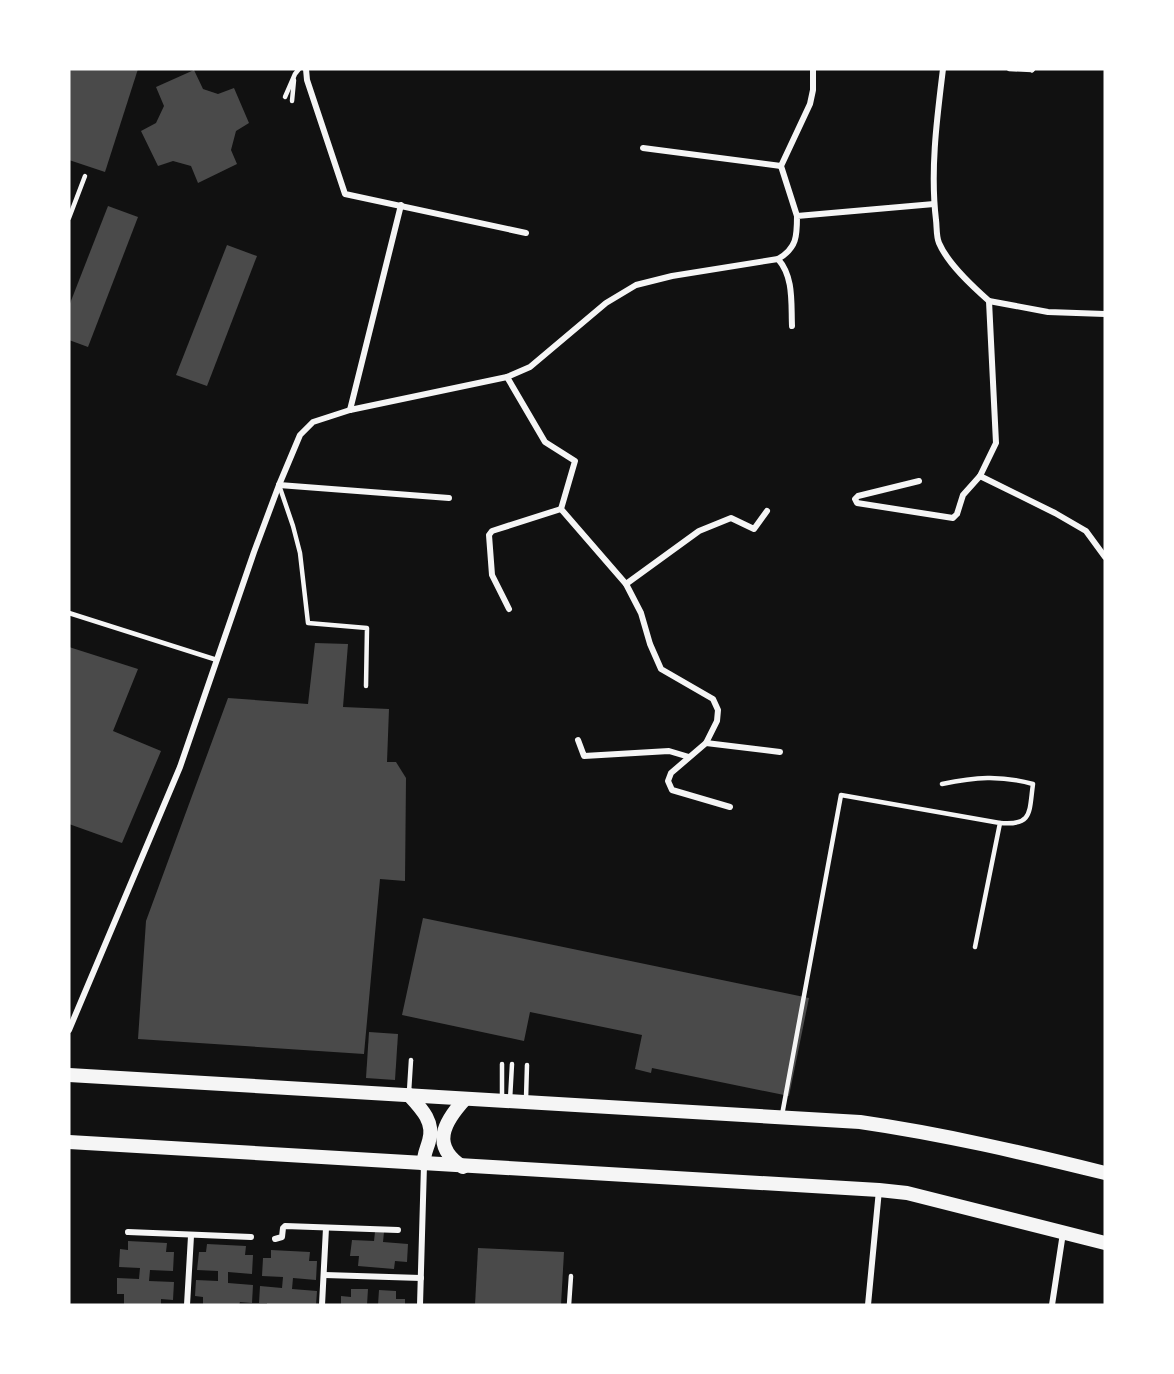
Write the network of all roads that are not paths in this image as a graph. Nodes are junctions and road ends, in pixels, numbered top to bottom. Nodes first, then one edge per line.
1 (299, 69) edge
2 (306, 69) edge
3 (813, 69) edge
4 (943, 69) edge
5 (1009, 69) edge
6 (1033, 70) edge
7 (295, 74) junction
8 (285, 97) dead end
9 (292, 101) dead end
10 (643, 148) dead end
11 (781, 166) junction
12 (85, 176) dead end
13 (934, 204) junction
14 (401, 205) junction
15 (798, 216) junction
16 (69, 218) edge
17 (525, 233) dead end
18 (778, 259) junction
19 (989, 302) junction
20 (1105, 314) edge
21 (792, 326) dead end
22 (507, 377) junction
23 (350, 410) junction
24 (980, 476) junction
25 (918, 481) dead end
26 (279, 485) junction
27 (449, 498) dead end
28 (561, 509) junction
29 (767, 511) dead end
30 (1105, 556) edge
31 (626, 584) junction
32 (509, 609) dead end
33 (69, 613) edge
34 (217, 660) junction
35 (366, 686) dead end
36 (578, 740) dead end
37 (706, 743) junction
38 (780, 752) dead end
39 (689, 757) junction
40 (942, 784) dead end
41 (730, 807) dead end
42 (1000, 823) junction
43 (975, 946) dead end
44 (69, 1030) edge
45 (411, 1060) dead end
46 (502, 1064) dead end
47 (512, 1064) dead end
48 (527, 1065) dead end
49 (69, 1075) edge
50 (409, 1095) junction
51 (465, 1099) junction
52 (506, 1101) junction
53 (526, 1102) junction
54 (782, 1117) junction
55 (69, 1142) edge
56 (424, 1164) junction
57 (463, 1167) junction
58 (1105, 1173) edge
59 (879, 1190) junction
60 (326, 1228) junction
61 (398, 1230) dead end
62 (128, 1232) dead end
63 (1063, 1232) junction
64 (191, 1236) junction
65 (251, 1237) dead end
66 (275, 1239) dead end
67 (1105, 1243) edge
68 (324, 1275) junction
69 (571, 1276) dead end
70 (421, 1278) junction
71 (187, 1305) edge
72 (322, 1305) edge
73 (420, 1305) edge
74 (569, 1305) edge
75 (868, 1305) edge
76 (1052, 1305) edge

1 - 7 lane
2 - 14 street
3 - 11 street
4 - 13 street
5 - 6 lane
7 - 8 lane
7 - 9 lane
10 - 11 street
11 - 15 street
12 - 16 lane
13 - 15 street
13 - 19 street
14 - 17 street
14 - 23 street
15 - 18 street
18 - 21 street
18 - 22 street
19 - 20 street
19 - 24 street
22 - 23 street
22 - 28 street
23 - 26 street
24 - 25 street
24 - 30 street
26 - 27 street
26 - 34 street
26 - 35 lane
28 - 31 street
28 - 32 street
29 - 31 street
31 - 37 street
33 - 34 lane
34 - 44 street
36 - 39 street
37 - 38 street
37 - 39 street
39 - 41 street
40 - 42 lane
42 - 43 lane
42 - 54 lane
45 - 50 lane
46 - 52 lane
47 - 52 lane
48 - 53 lane
49 - 50 main road
50 - 51 main road
50 - 56 main road
51 - 52 main road
51 - 57 main road
52 - 53 main road
53 - 54 main road
54 - 58 main road
55 - 56 main road
56 - 57 main road
56 - 70 street
57 - 59 main road
59 - 63 main road
59 - 75 street
60 - 61 street
60 - 66 street
60 - 68 street
62 - 64 street
63 - 67 main road
63 - 76 street
64 - 65 street
64 - 71 street
68 - 70 street
68 - 72 street
69 - 74 lane
70 - 73 street

